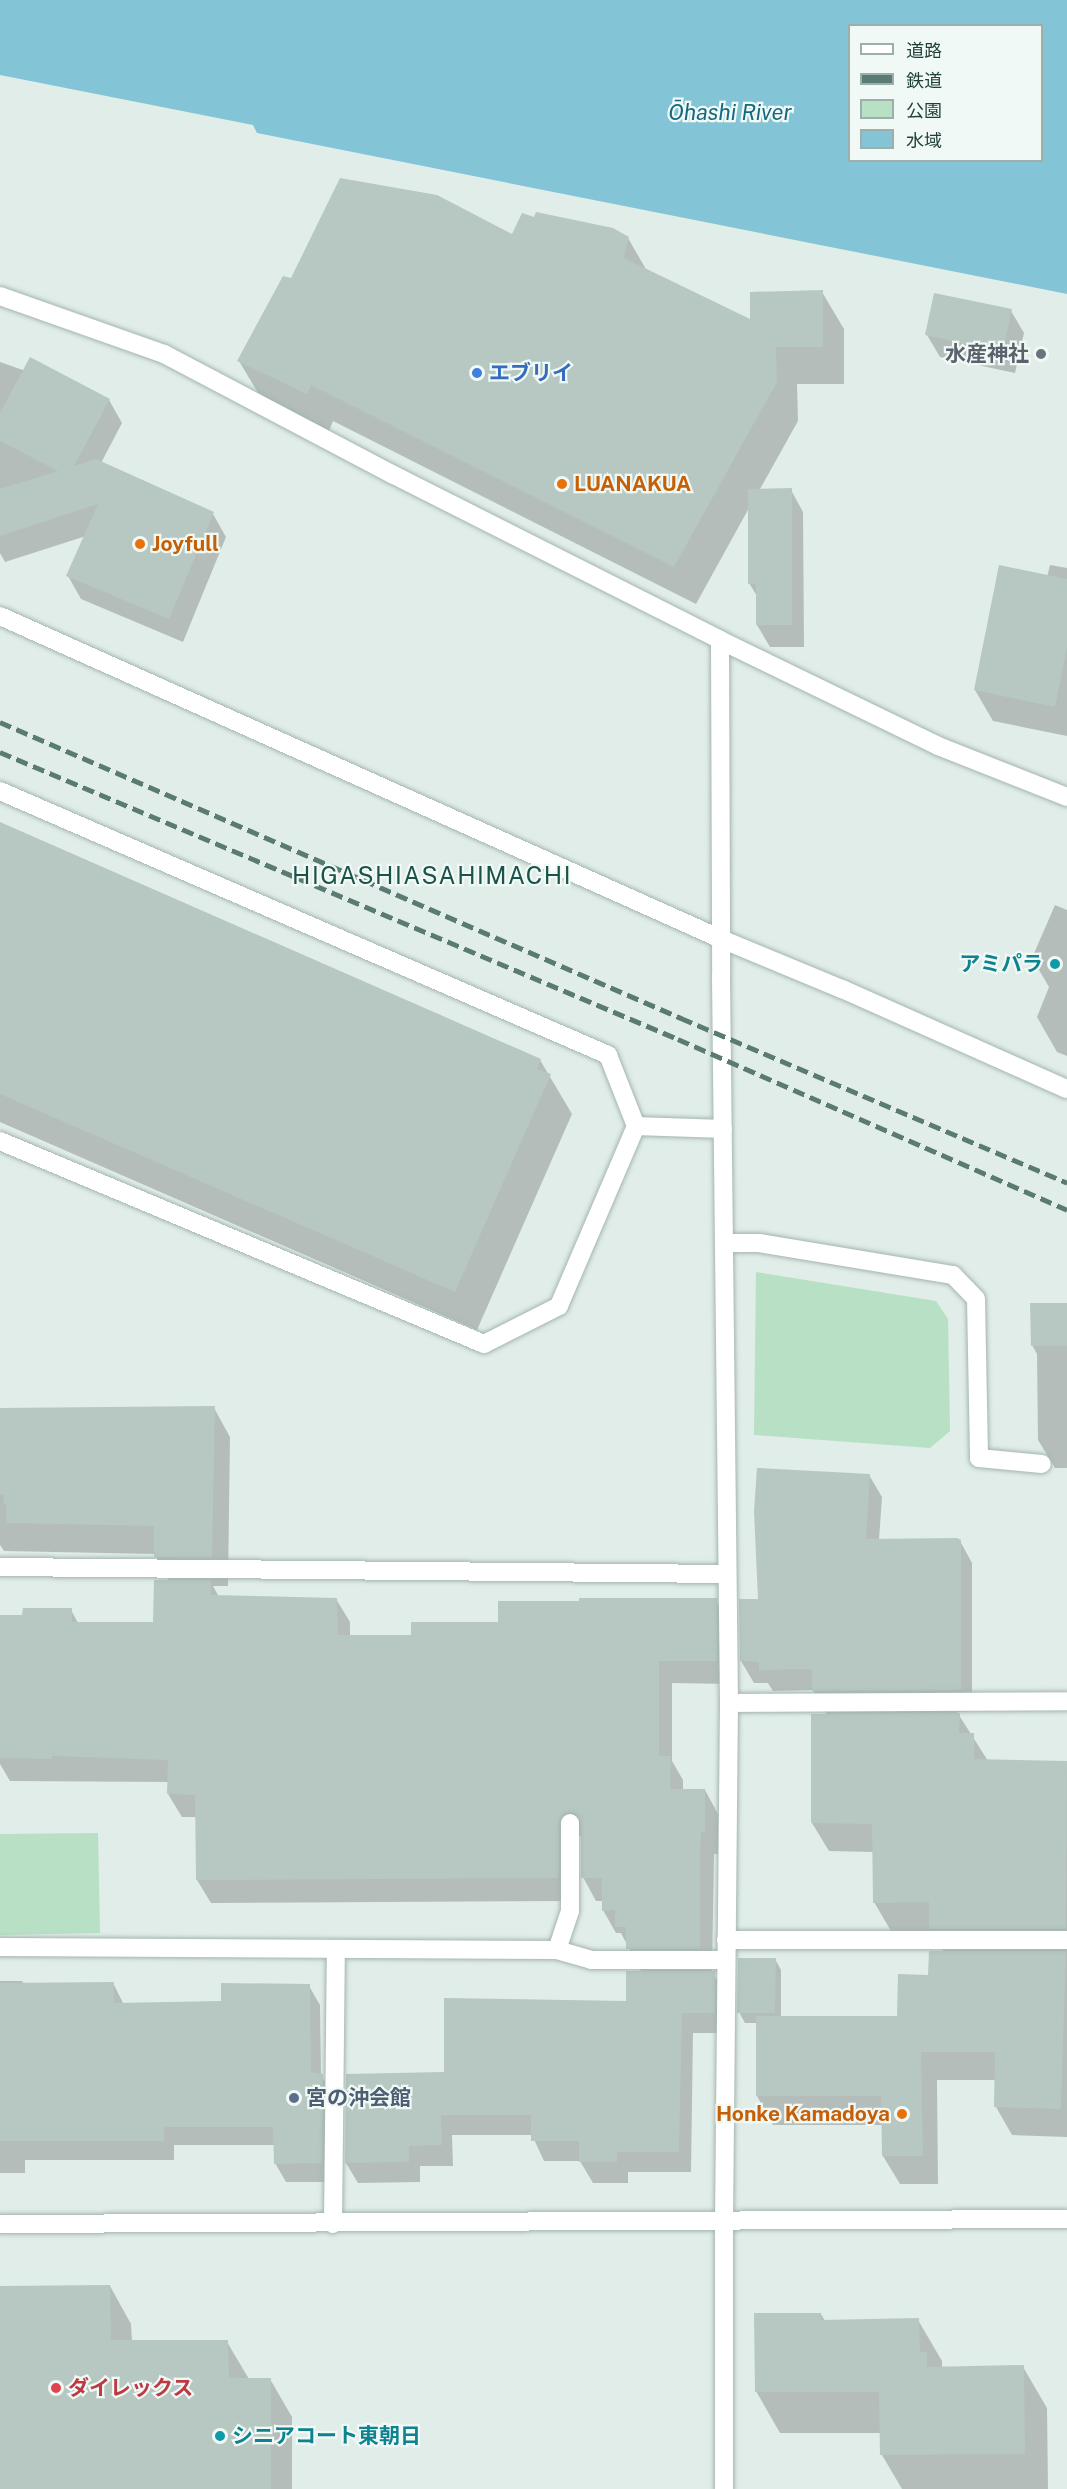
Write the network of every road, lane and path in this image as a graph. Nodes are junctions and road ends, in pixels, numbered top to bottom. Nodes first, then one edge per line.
1 (0, 296) edge
2 (0, 616) edge
3 (720, 640) junction
4 (0, 791) edge
5 (1067, 797) edge
6 (721, 939) junction
7 (1067, 1089) edge
8 (636, 1126) junction
9 (723, 1129) junction
10 (0, 1141) edge
11 (724, 1243) junction
12 (1042, 1464) dead end
13 (0, 1567) edge
14 (727, 1574) junction
15 (1067, 1701) edge
16 (729, 1703) junction
17 (570, 1823) dead end
18 (726, 1940) junction
19 (1067, 1940) edge
20 (0, 1947) edge
21 (336, 1950) junction
22 (557, 1950) junction
23 (726, 1960) junction
24 (1067, 2219) edge
25 (724, 2222) junction
26 (333, 2223) junction
27 (0, 2224) edge
28 (724, 2489) edge

1 - 3 street
2 - 6 street
3 - 5 street
3 - 6 street
4 - 8 street
6 - 7 street
6 - 9 street
8 - 9 street
8 - 10 street
9 - 11 street
11 - 12 street
11 - 14 street
13 - 14 street
14 - 16 street
15 - 16 street
16 - 18 street
17 - 22 street
18 - 19 street
18 - 23 street
20 - 21 street
21 - 22 street
21 - 26 street
22 - 23 street
23 - 25 street
24 - 25 street
25 - 26 street
25 - 28 street
26 - 27 street

